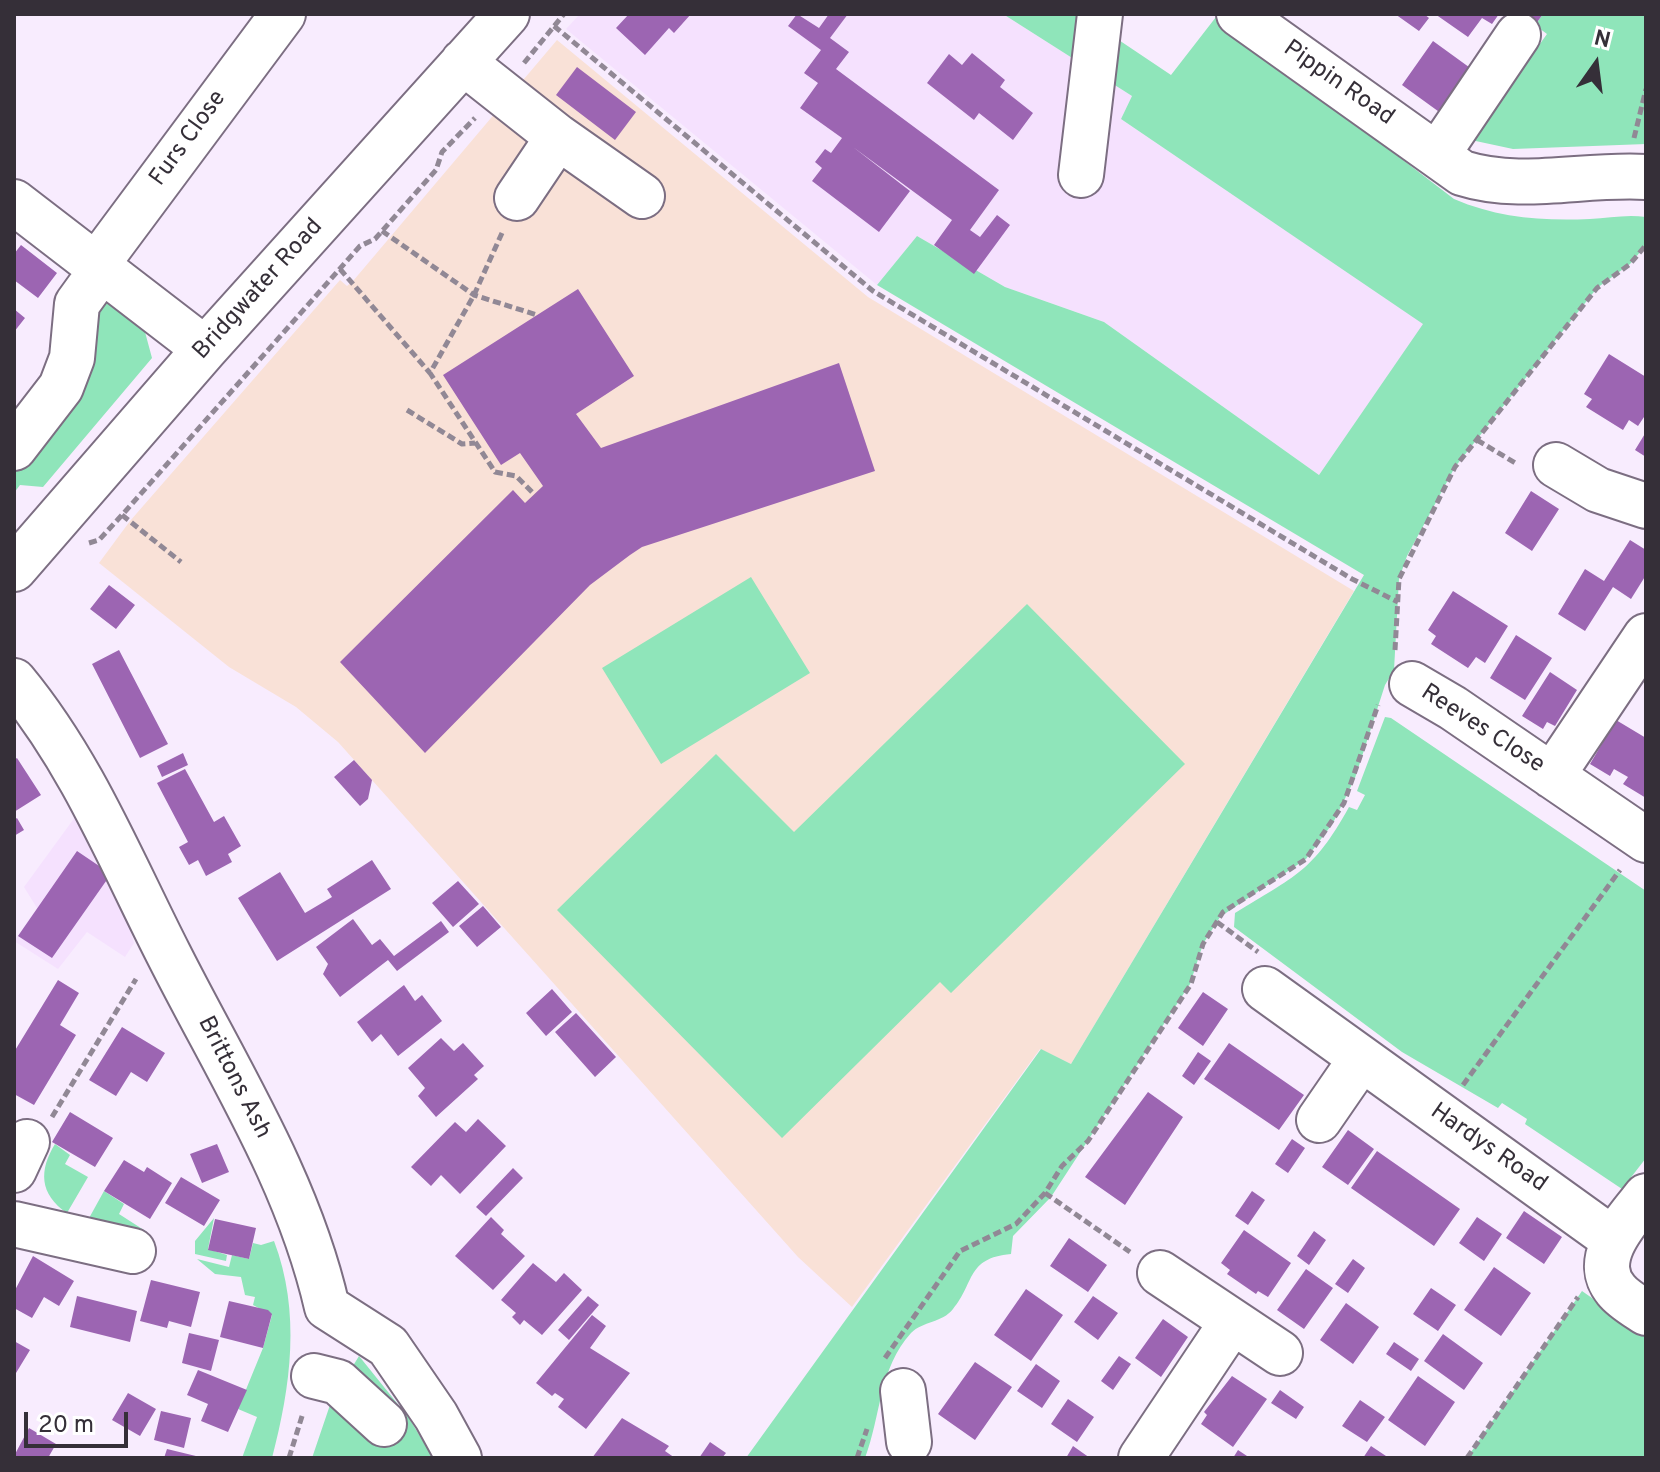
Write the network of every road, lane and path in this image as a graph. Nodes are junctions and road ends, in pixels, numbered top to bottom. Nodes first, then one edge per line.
1 (283, 14) edge
2 (507, 14) edge
3 (564, 14) edge
4 (1100, 14) edge
5 (1239, 14) edge
6 (554, 26) junction
7 (1518, 35) dead end
8 (463, 62) junction
9 (1646, 89) edge
10 (500, 91) junction
11 (558, 137) junction
12 (1437, 155) junction
13 (1081, 175) dead end
14 (1636, 176) edge
15 (642, 196) dead end
16 (517, 198) joint
17 (14, 202) edge
18 (382, 231) junction
19 (305, 238) junction
20 (1646, 245) edge
21 (100, 266) junction
22 (340, 269) junction
23 (474, 295) junction
24 (537, 315) dead end
25 (205, 349) junction
26 (430, 373) junction
27 (407, 410) dead end
28 (476, 443) junction
29 (14, 448) edge
30 (1556, 465) dead end
31 (535, 495) dead end
32 (1646, 506) edge
33 (122, 515) junction
34 (84, 544) dead end
35 (181, 562) dead end
36 (14, 569) edge
37 (1398, 602) junction
38 (1646, 636) edge
39 (1396, 678) junction
40 (14, 681) edge
41 (1552, 776) junction
42 (1634, 853) edge
43 (169, 955) junction
44 (1265, 989) dead end
45 (1361, 1059) junction
46 (1459, 1090) dead end
47 (1319, 1120) dead end
48 (20, 1156) edge
49 (1045, 1193) junction
50 (1646, 1196) edge
51 (14, 1224) edge
52 (133, 1251) dead end
53 (1611, 1253) junction
54 (1160, 1273) joint
55 (327, 1307) junction
56 (1646, 1313) edge
57 (1232, 1322) junction
58 (1280, 1353) dead end
59 (312, 1384) junction
60 (884, 1391) junction
61 (384, 1424) dead end
62 (913, 1453) edge
63 (289, 1458) edge
64 (459, 1458) edge
65 (857, 1458) edge
66 (1141, 1458) edge
67 (1467, 1458) edge

1 - 21 street, Furs Close
2 - 8 street, Bridgwater Road
3 - 6 path
4 - 13 street
5 - 12 street, Pippin Road
6 - 10 path
6 - 37 path
7 - 12 street
8 - 10 street
8 - 19 street, Bridgwater Road
9 - 14 path
10 - 11 street
10 - 18 path
11 - 15 street
11 - 16 street
12 - 14 street, Pippin Road
16 - 23 path
17 - 21 street
18 - 22 path
18 - 23 path
19 - 22 path
19 - 25 street, Bridgwater Road
20 - 37 path
21 - 25 street
21 - 29 street, Furs Close
22 - 26 path
22 - 33 path
23 - 24 path
23 - 26 path
25 - 36 street, Bridgwater Road
26 - 28 path
27 - 28 path
28 - 31 path
30 - 32 street
33 - 34 path
33 - 35 path
37 - 39 path
38 - 41 street, Reeves Close
39 - 41 street, Reeves Close
39 - 49 path
40 - 43 street, Brittons Ash
41 - 42 street, Reeves Close
42 - 46 path
43 - 48 path
43 - 55 street, Brittons Ash
44 - 45 street, Hardys Road
45 - 47 street
45 - 53 street, Hardys Road
49 - 54 path
49 - 60 path
50 - 53 street
51 - 52 street
53 - 56 street, Hardys Road
53 - 67 path
54 - 57 street
55 - 59 street
55 - 64 street
57 - 58 street
57 - 66 street
59 - 61 street
59 - 63 path
60 - 62 street
60 - 65 path

